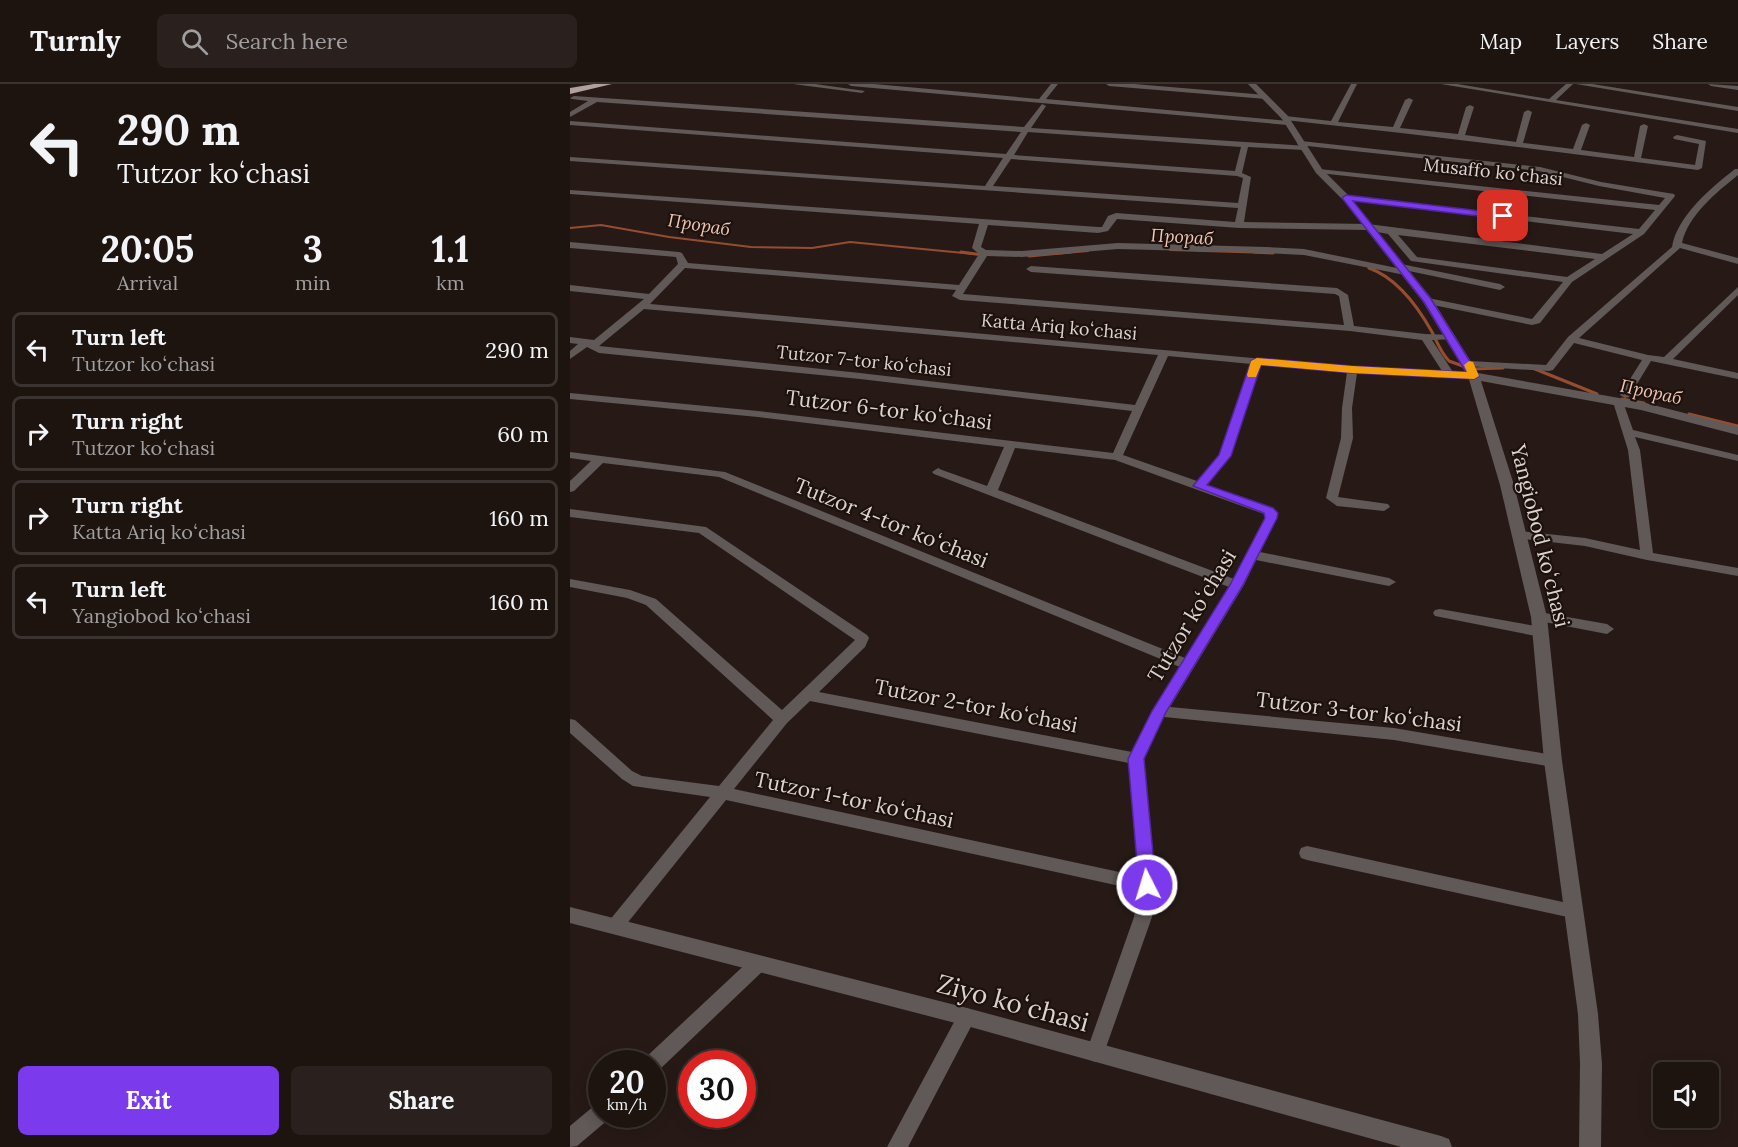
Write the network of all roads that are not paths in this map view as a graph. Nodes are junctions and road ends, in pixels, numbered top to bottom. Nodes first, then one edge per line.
1 (593, 84) edge
2 (608, 84) edge
3 (796, 84) edge
4 (851, 84) edge
5 (1055, 84) edge
6 (1109, 84) edge
7 (1252, 84) edge
8 (1354, 84) edge
9 (1444, 84) edge
10 (1570, 84) edge
11 (1579, 84) edge
12 (1711, 84) edge
13 (1738, 88) edge
14 (573, 91) edge
15 (1266, 97) junction
16 (596, 99) junction
17 (1409, 100) dead end
18 (1550, 101) junction
19 (1042, 104) junction
20 (1470, 106) dead end
21 (1738, 109) edge
22 (1528, 112) dead end
23 (570, 115) edge
24 (1287, 121) junction
25 (1334, 123) junction
26 (570, 125) edge
27 (1586, 125) dead end
28 (1644, 126) dead end
29 (1026, 129) junction
30 (1396, 130) junction
31 (1738, 131) edge
32 (1461, 136) junction
33 (1677, 136) dead end
34 (1519, 144) junction
35 (1245, 145) junction
36 (1303, 145) junction
37 (1576, 153) junction
38 (1007, 157) junction
39 (570, 159) edge
40 (1636, 161) junction
41 (1319, 171) junction
42 (1738, 171) edge
43 (1238, 174) junction
44 (987, 189) junction
45 (572, 194) edge
46 (1346, 198) junction
47 (1243, 206) junction
48 (1663, 208) junction
49 (984, 223) junction
50 (1239, 225) junction
51 (1370, 228) junction
52 (1391, 232) junction
53 (1641, 232) junction
54 (1676, 244) junction
55 (570, 245) edge
56 (983, 254) junction
57 (1602, 258) junction
58 (1419, 260) junction
59 (1738, 261) edge
60 (683, 265) junction
61 (1400, 267) junction
62 (1031, 269) dead end
63 (1569, 280) junction
64 (1500, 287) dead end
65 (570, 288) edge
66 (960, 288) junction
67 (1738, 290) edge
68 (651, 297) junction
69 (1428, 301) junction
70 (642, 306) junction
71 (1350, 328) junction
72 (1451, 336) junction
73 (1425, 337) junction
74 (1572, 339) junction
75 (570, 340) edge
76 (592, 343) junction
77 (1164, 353) junction
78 (570, 356) edge
79 (1648, 358) junction
80 (1666, 360) junction
81 (1257, 361) junction
82 (1352, 370) junction
83 (1471, 370) junction
84 (1450, 375) junction
85 (1738, 376) edge
86 (570, 396) edge
87 (1621, 398) junction
88 (1139, 409) junction
89 (1738, 431) edge
90 (1629, 432) junction
91 (1011, 444) junction
92 (570, 455) edge
93 (1117, 457) junction
94 (601, 458) junction
95 (1738, 458) edge
96 (938, 472) dead end
97 (1199, 486) junction
98 (570, 488) edge
99 (991, 492) junction
100 (1384, 507) dead end
101 (570, 513) edge
102 (1519, 535) junction
103 (1253, 555) junction
104 (1647, 556) junction
105 (1738, 572) edge
106 (1389, 582) dead end
107 (570, 583) edge
108 (1237, 585) junction
109 (1440, 613) dead end
110 (1540, 624) junction
111 (1607, 629) dead end
112 (1188, 665) junction
113 (808, 694) junction
114 (1160, 711) junction
115 (782, 719) junction
116 (570, 724) edge
117 (1136, 759) junction
118 (1552, 760) junction
119 (722, 793) junction
120 (1307, 853) dead end
121 (1147, 885) junction
122 (1572, 911) junction
123 (570, 915) edge
124 (615, 926) junction
125 (758, 964) junction
126 (967, 1017) junction
127 (666, 1051) edge
128 (1095, 1053) junction
129 (588, 1124) edge
130 (570, 1139) edge
131 (897, 1147) edge
132 (1442, 1147) edge
133 (1590, 1147) edge

1 - 14 highway
2 - 14 highway
3 - 19 street
4 - 19 street
5 - 19 street
6 - 15 street
7 - 15 street, Yangiobod koʻchasi
8 - 25 street
9 - 18 street
10 - 18 street
11 - 21 street
12 - 13 street
14 - 16 street
15 - 24 street, Yangiobod koʻchasi
16 - 23 street
16 - 29 street
17 - 30 street
18 - 31 street
19 - 24 street
19 - 29 street
20 - 32 street
22 - 34 street
24 - 25 street
24 - 36 street, Yangiobod koʻchasi
25 - 30 street
26 - 38 street
27 - 37 street
28 - 40 street
29 - 35 street
29 - 38 street
30 - 32 street
32 - 34 street
33 - 40 street
34 - 37 street
35 - 36 street
35 - 43 street
36 - 41 street, Yangiobod koʻchasi
36 - 48 street
37 - 40 street
38 - 43 street
38 - 44 street
39 - 44 street
41 - 46 street, Yangiobod koʻchasi
41 - 48 street, Musaffo koʻchasi
42 - 54 street
43 - 47 street
44 - 47 street
45 - 49 street
46 - 51 street, Yangiobod koʻchasi
46 - 53 street, Musaffo koʻchasi
47 - 50 street
48 - 53 street
49 - 50 street
49 - 56 street
50 - 51 street
51 - 52 street
51 - 61 street, Yangiobod koʻchasi
52 - 57 street
52 - 58 street
53 - 57 street
54 - 59 street
54 - 74 street
55 - 60 street
56 - 61 street
56 - 66 street
57 - 63 street
58 - 61 street
58 - 63 street
60 - 66 street
60 - 68 street
61 - 64 street
61 - 69 street, Yangiobod koʻchasi
62 - 71 street
63 - 69 street
65 - 68 street
66 - 71 street
67 - 80 street
68 - 70 street
69 - 72 street, Yangiobod koʻchasi
70 - 76 street
70 - 77 street, Katta Ariq koʻchasi
71 - 73 street
72 - 73 street
72 - 83 street, Yangiobod koʻchasi
73 - 84 street
74 - 79 street
74 - 83 street, Katta Ariq koʻchasi
75 - 76 street
76 - 78 street
76 - 88 street, Tutzor 7-tor koʻchasi
77 - 81 street, Katta Ariq koʻchasi
77 - 88 street
79 - 80 street
79 - 87 street
80 - 85 street
81 - 82 street, Katta Ariq koʻchasi
81 - 97 street
82 - 84 street, Katta Ariq koʻchasi
82 - 100 street
83 - 84 street, Katta Ariq koʻchasi
83 - 87 street
83 - 102 street, Yangiobod koʻchasi
86 - 91 street, Tutzor 6-tor koʻchasi
87 - 89 street
87 - 90 street
88 - 93 street
90 - 95 street
90 - 104 street
91 - 93 street, Tutzor 6-tor koʻchasi
91 - 99 street
92 - 94 street, Tutzor 4-tor koʻchasi
93 - 97 street, Tutzor 6-tor koʻchasi
94 - 98 street
94 - 112 street, Tutzor 4-tor koʻchasi
96 - 99 street
97 - 103 street, Tutzor koʻchasi
99 - 108 street
101 - 113 street
102 - 104 street
102 - 110 street, Yangiobod koʻchasi
103 - 106 street
103 - 108 street, Tutzor koʻchasi
104 - 105 street
107 - 115 street
108 - 112 street, Tutzor koʻchasi
109 - 110 street
110 - 111 street
110 - 118 street, Yangiobod koʻchasi
112 - 114 street, Tutzor koʻchasi
113 - 115 street
113 - 117 street, Tutzor 2-tor koʻchasi
114 - 117 street, Tutzor koʻchasi
114 - 118 street, Tutzor 3-tor koʻchasi
115 - 119 street
116 - 119 street, Tutzor 1-tor koʻchasi
117 - 121 street
118 - 122 street, Yangiobod koʻchasi
119 - 121 street, Tutzor 1-tor koʻchasi
119 - 124 street
120 - 122 street
121 - 128 street
122 - 133 street, Yangiobod koʻchasi
123 - 124 street, Ziyo koʻchasi
124 - 125 street, Ziyo koʻchasi
125 - 126 street, Ziyo koʻchasi
125 - 127 street
126 - 128 street, Ziyo koʻchasi
126 - 131 street
128 - 132 street, Ziyo koʻchasi
129 - 130 street

